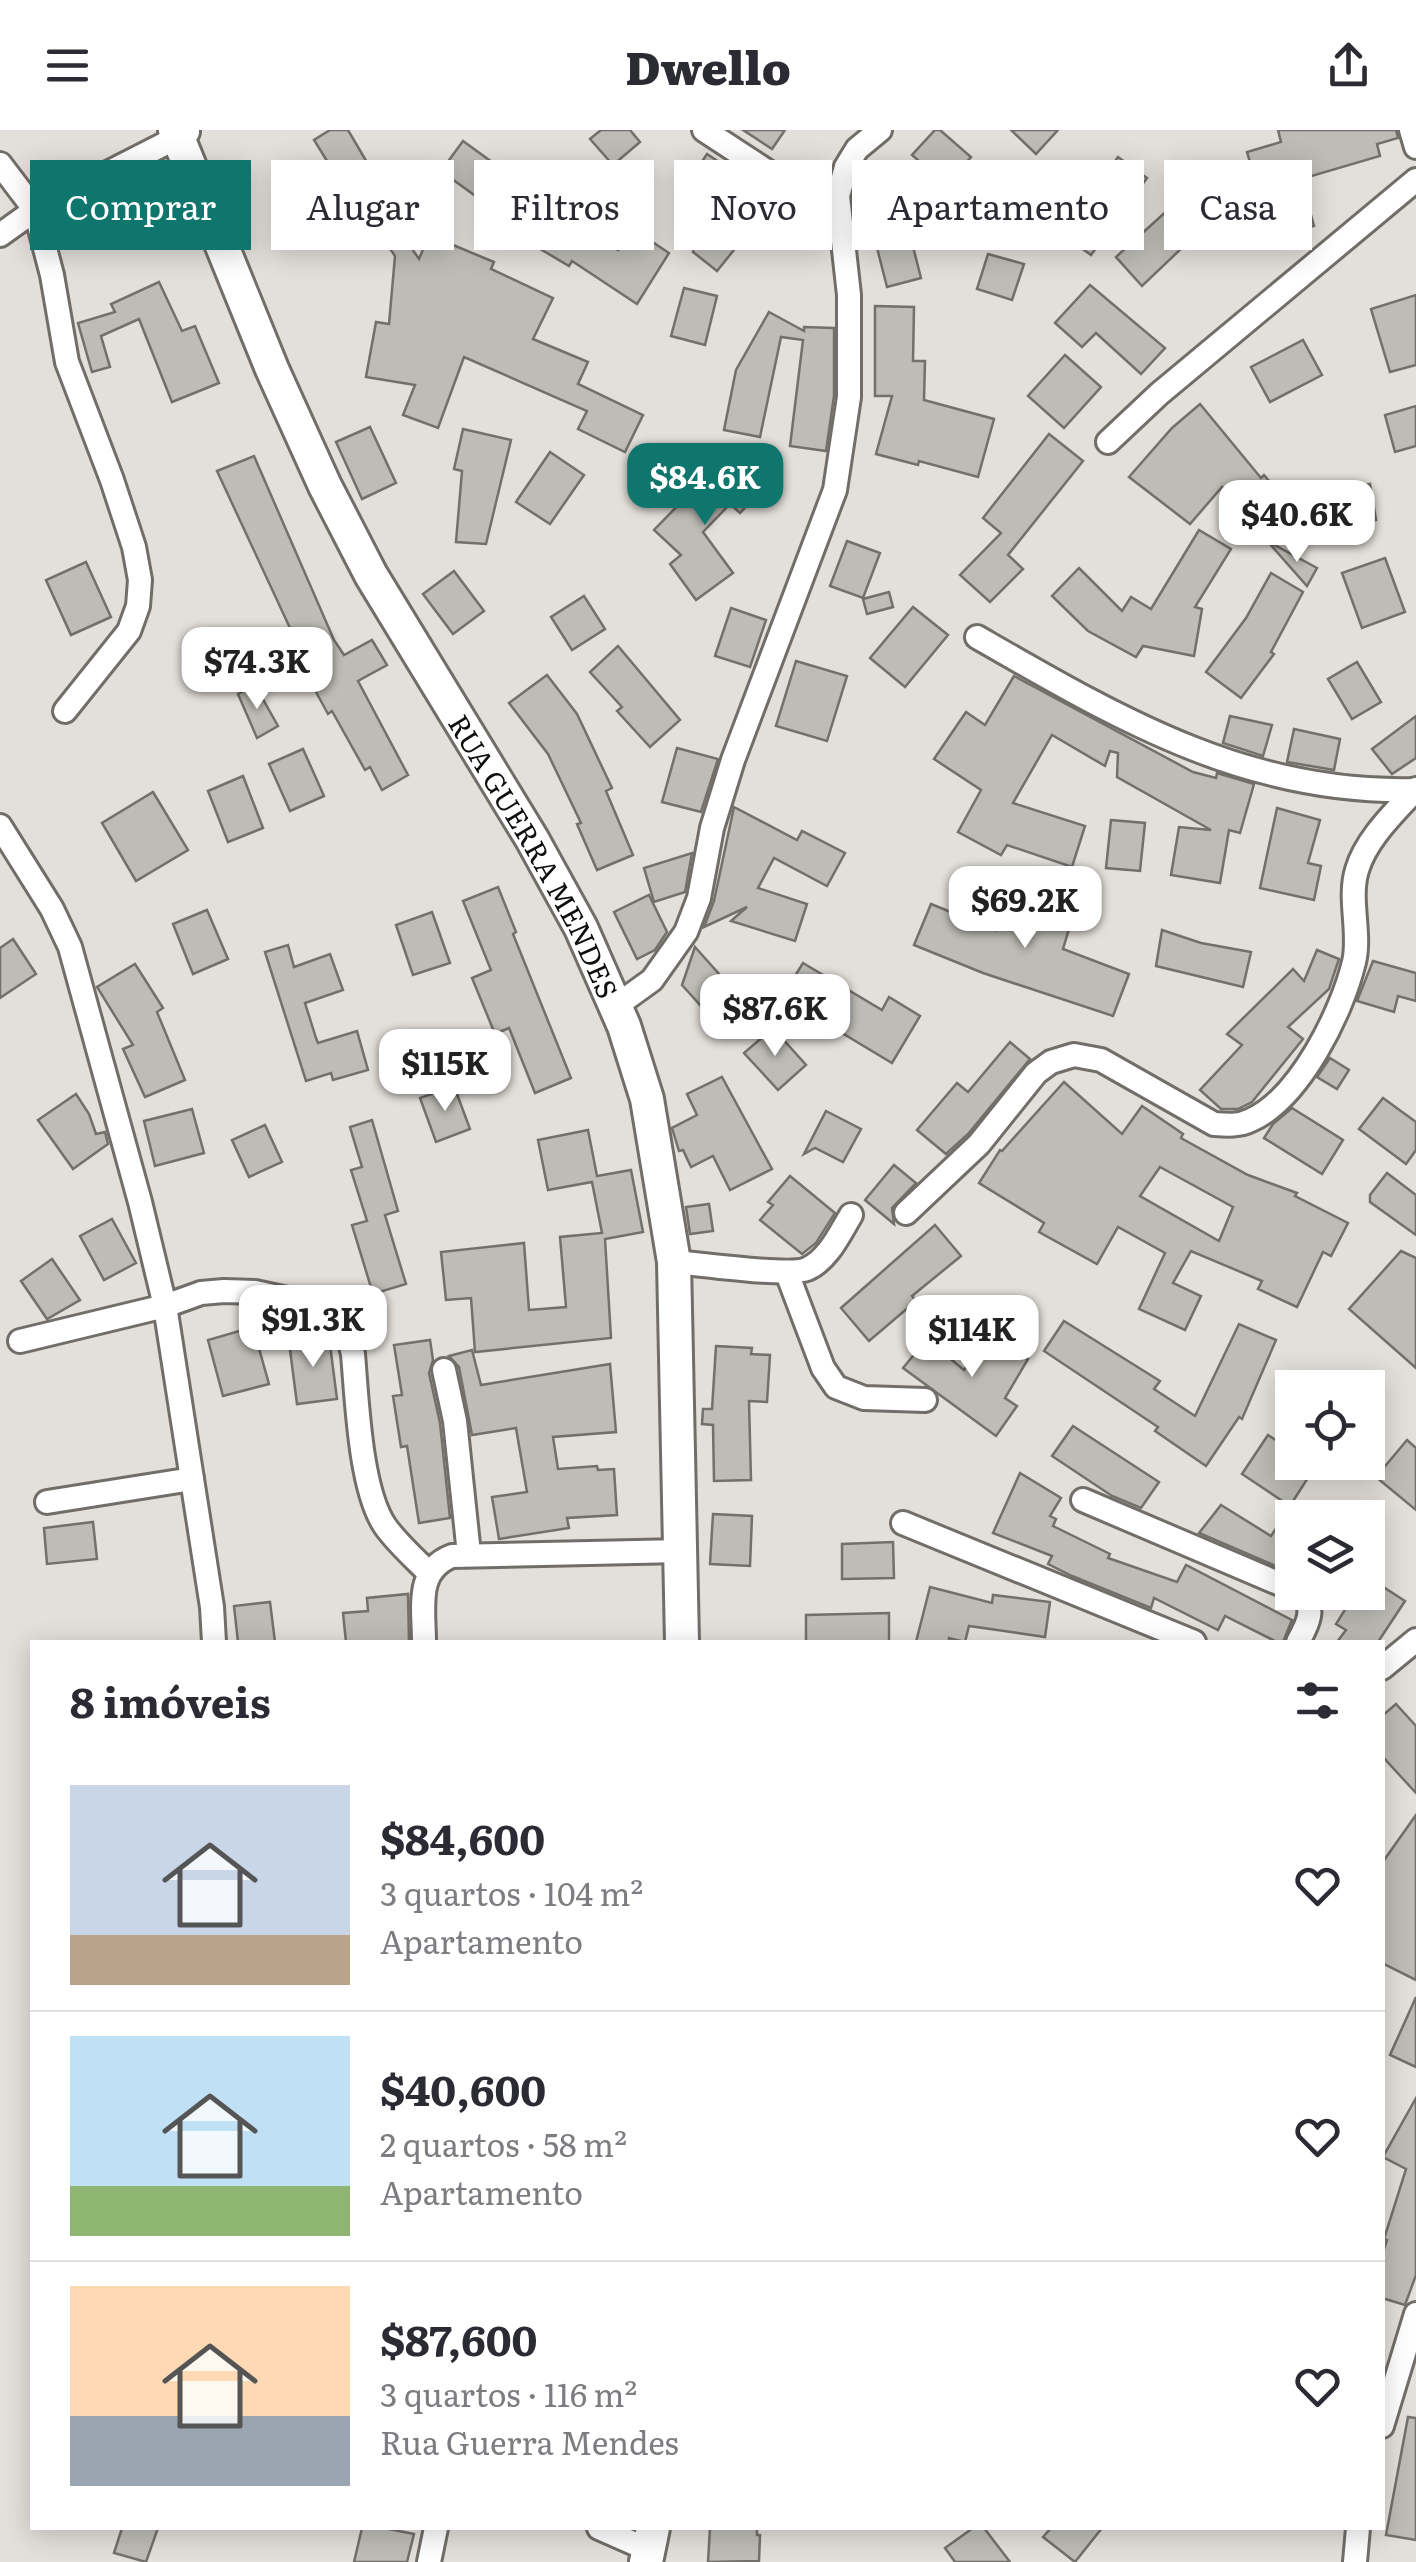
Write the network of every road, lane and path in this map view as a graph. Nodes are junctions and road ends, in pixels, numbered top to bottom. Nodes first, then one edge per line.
1 (704, 130) edge
2 (880, 130) edge
3 (1412, 130) edge
4 (181, 133) edge
5 (1416, 147) edge
6 (129, 160) edge
7 (0, 164) edge
8 (1416, 180) edge
9 (30, 205) edge
10 (30, 213) edge
11 (840, 218) junction
12 (0, 236) edge
13 (45, 250) edge
14 (1108, 442) dead end
15 (977, 637) dead end
16 (65, 711) dead end
17 (1416, 790) edge
18 (0, 826) edge
19 (616, 1006) junction
20 (906, 1213) dead end
21 (852, 1215) dead end
22 (674, 1262) junction
23 (788, 1274) junction
24 (164, 1306) junction
25 (20, 1340) dead end
26 (444, 1370) dead end
27 (925, 1400) dead end
28 (192, 1479) junction
29 (1083, 1500) dead end
30 (47, 1502) dead end
31 (902, 1523) dead end
32 (682, 1551) junction
33 (469, 1554) junction
34 (428, 1572) junction
35 (1275, 1582) edge
36 (1310, 1610) edge
37 (214, 1640) edge
38 (424, 1640) edge
39 (682, 1640) edge
40 (1189, 1640) edge
41 (1299, 1640) edge
42 (1416, 1640) edge
43 (1385, 1666) edge
44 (1416, 2314) edge
45 (1393, 2391) junction
46 (1416, 2397) edge
47 (1385, 2416) edge
48 (436, 2530) edge
49 (605, 2530) edge
50 (1358, 2530) edge
51 (649, 2546) edge
52 (429, 2562) edge
53 (1355, 2562) edge

1 - 11 street
2 - 11 street
3 - 5 street
4 - 6 street
4 - 19 street, RUA GUERRA MENDES
7 - 9 street
8 - 14 street
10 - 12 street
11 - 19 street
13 - 16 street
15 - 17 street
17 - 20 street
18 - 24 street
19 - 22 street, RUA GUERRA MENDES
21 - 23 street
22 - 23 street
22 - 32 street, RUA GUERRA MENDES
23 - 27 street
24 - 25 street
24 - 28 street
24 - 34 street
26 - 33 street
28 - 30 street
28 - 37 street
29 - 35 street
31 - 40 street
32 - 33 street
32 - 39 street, RUA GUERRA MENDES
33 - 34 street
34 - 38 street
36 - 41 street
42 - 43 street
44 - 45 street
45 - 46 street
45 - 47 street
48 - 52 street
49 - 51 street
50 - 53 street

